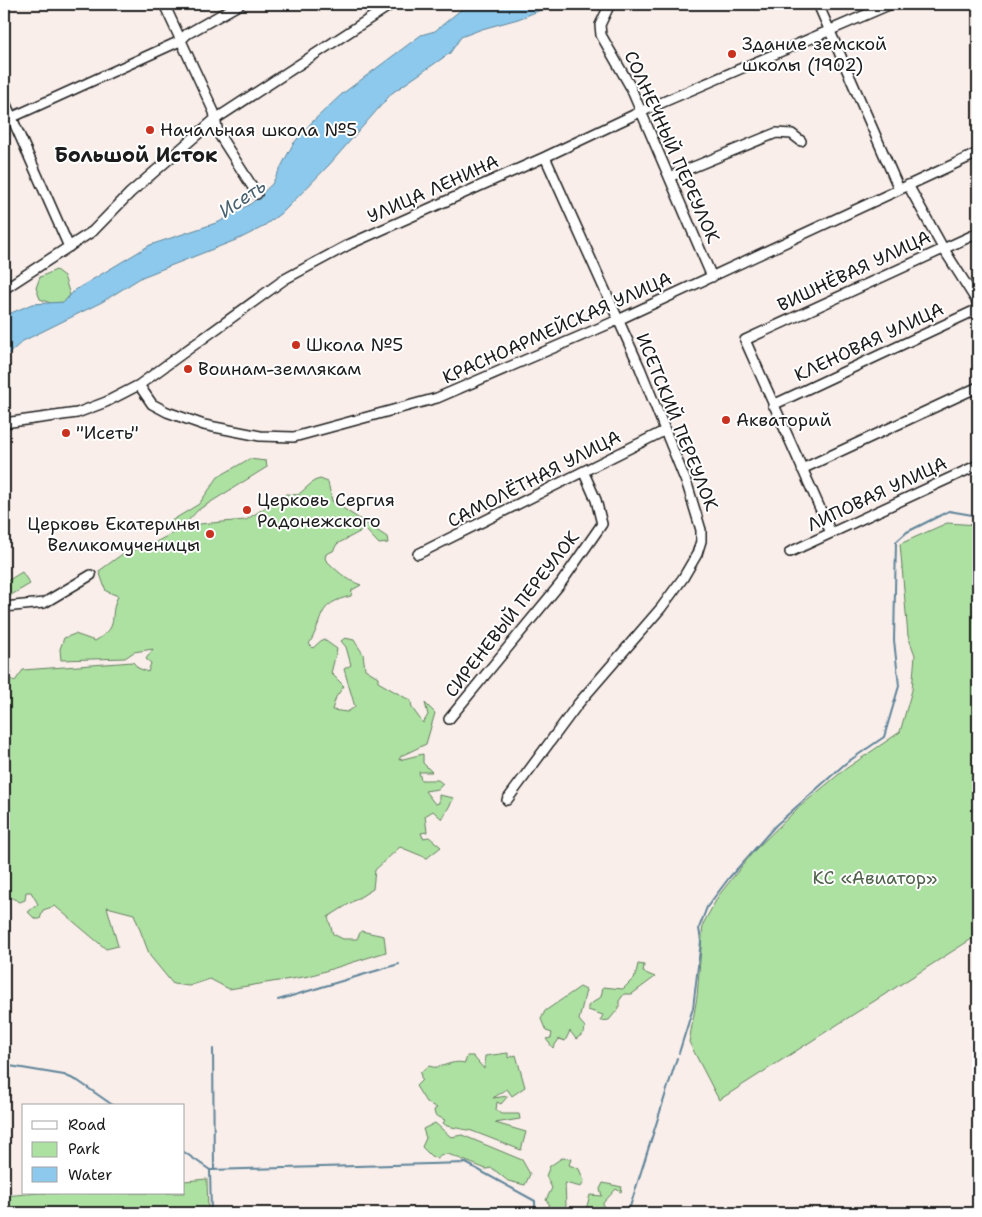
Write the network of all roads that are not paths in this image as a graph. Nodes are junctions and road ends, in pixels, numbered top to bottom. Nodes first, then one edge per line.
1 (164, 4) edge
2 (240, 4) edge
3 (392, 4) edge
4 (610, 4) edge
5 (818, 4) edge
6 (892, 4) edge
7 (830, 29) junction
8 (180, 41) junction
9 (4, 100) edge
10 (640, 112) junction
11 (8, 119) edge
12 (214, 120) junction
13 (801, 141) dead end
14 (978, 154) edge
15 (545, 157) junction
16 (669, 177) junction
17 (908, 185) junction
18 (900, 189) junction
19 (257, 194) dead end
20 (978, 233) edge
21 (69, 247) junction
22 (943, 248) junction
23 (712, 277) junction
24 (4, 289) edge
25 (978, 303) edge
26 (978, 309) edge
27 (618, 320) junction
28 (139, 385) junction
29 (978, 387) edge
30 (773, 405) junction
31 (4, 424) edge
32 (664, 431) junction
33 (978, 465) edge
34 (802, 469) junction
35 (584, 473) junction
36 (831, 533) junction
37 (790, 552) dead end
38 (418, 554) dead end
39 (91, 575) dead end
40 (4, 607) edge
41 (450, 719) dead end
42 (507, 800) dead end

1 - 8 street
2 - 8 street
3 - 12 street
4 - 10 street, СОЛНЕЧНЫЙ ПЕРЕУЛОК
5 - 7 street
6 - 7 street, УЛИЦА ЛЕНИНА
7 - 10 street, УЛИЦА ЛЕНИНА
7 - 18 street
8 - 11 street
8 - 12 street
9 - 11 street
10 - 15 street, УЛИЦА ЛЕНИНА
10 - 16 street, СОЛНЕЧНЫЙ ПЕРЕУЛОК
11 - 21 street
12 - 19 street
12 - 21 street
13 - 16 street
14 - 17 street, КРАСНОАРМЕЙСКАЯ УЛИЦА
15 - 27 street, ИСЕТСКИЙ ПЕРЕУЛОК
15 - 28 street, УЛИЦА ЛЕНИНА
16 - 23 street, СОЛНЕЧНЫЙ ПЕРЕУЛОК
17 - 18 street, КРАСНОАРМЕЙСКАЯ УЛИЦА
17 - 22 street
18 - 23 street, КРАСНОАРМЕЙСКАЯ УЛИЦА
20 - 22 street, ВИШНЁВАЯ УЛИЦА
21 - 24 street
22 - 25 street
22 - 30 street, ВИШНЁВАЯ УЛИЦА
23 - 27 street, КРАСНОАРМЕЙСКАЯ УЛИЦА
26 - 30 street, КЛЕНОВАЯ УЛИЦА
27 - 28 street, КРАСНОАРМЕЙСКАЯ УЛИЦА
27 - 32 street, ИСЕТСКИЙ ПЕРЕУЛОК
28 - 31 street, УЛИЦА ЛЕНИНА
29 - 34 street
30 - 34 street
32 - 35 street, САМОЛЁТНАЯ УЛИЦА
32 - 42 street, ИСЕТСКИЙ ПЕРЕУЛОК
33 - 36 street, ЛИПОВАЯ УЛИЦА
34 - 36 street
35 - 38 street, САМОЛЁТНАЯ УЛИЦА
35 - 41 street, СИРЕНЕВЫЙ ПЕРЕУЛОК
36 - 37 street, ЛИПОВАЯ УЛИЦА
39 - 40 street

